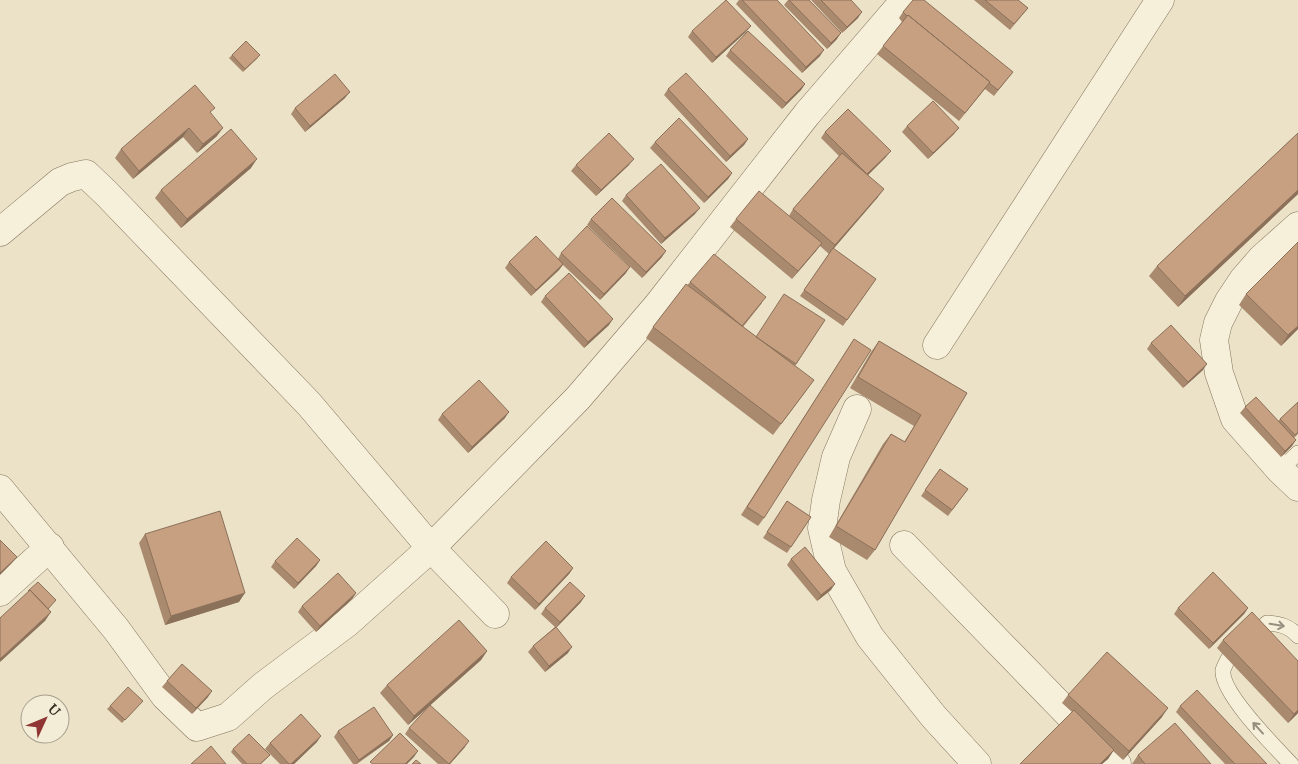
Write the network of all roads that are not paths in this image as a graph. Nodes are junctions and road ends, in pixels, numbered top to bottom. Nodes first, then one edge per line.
1 (905, 0) edge
2 (1160, 0) edge
3 (1298, 226) edge
4 (0, 232) edge
5 (937, 345) dead end
6 (857, 409) dead end
7 (1292, 470) edge
8 (0, 489) edge
9 (904, 545) dead end
10 (50, 548) junction
11 (431, 548) junction
12 (0, 592) edge
13 (495, 614) dead end
14 (1257, 632) edge
15 (1298, 636) edge
16 (1228, 659) edge
17 (976, 764) edge
18 (1117, 764) edge
19 (1291, 764) edge

1 - 11 street
2 - 5 street
3 - 7 street
4 - 11 street
6 - 17 street
8 - 10 street
9 - 18 street
10 - 11 street
10 - 12 street
11 - 13 street
14 -> 15 lane
19 -> 16 lane

